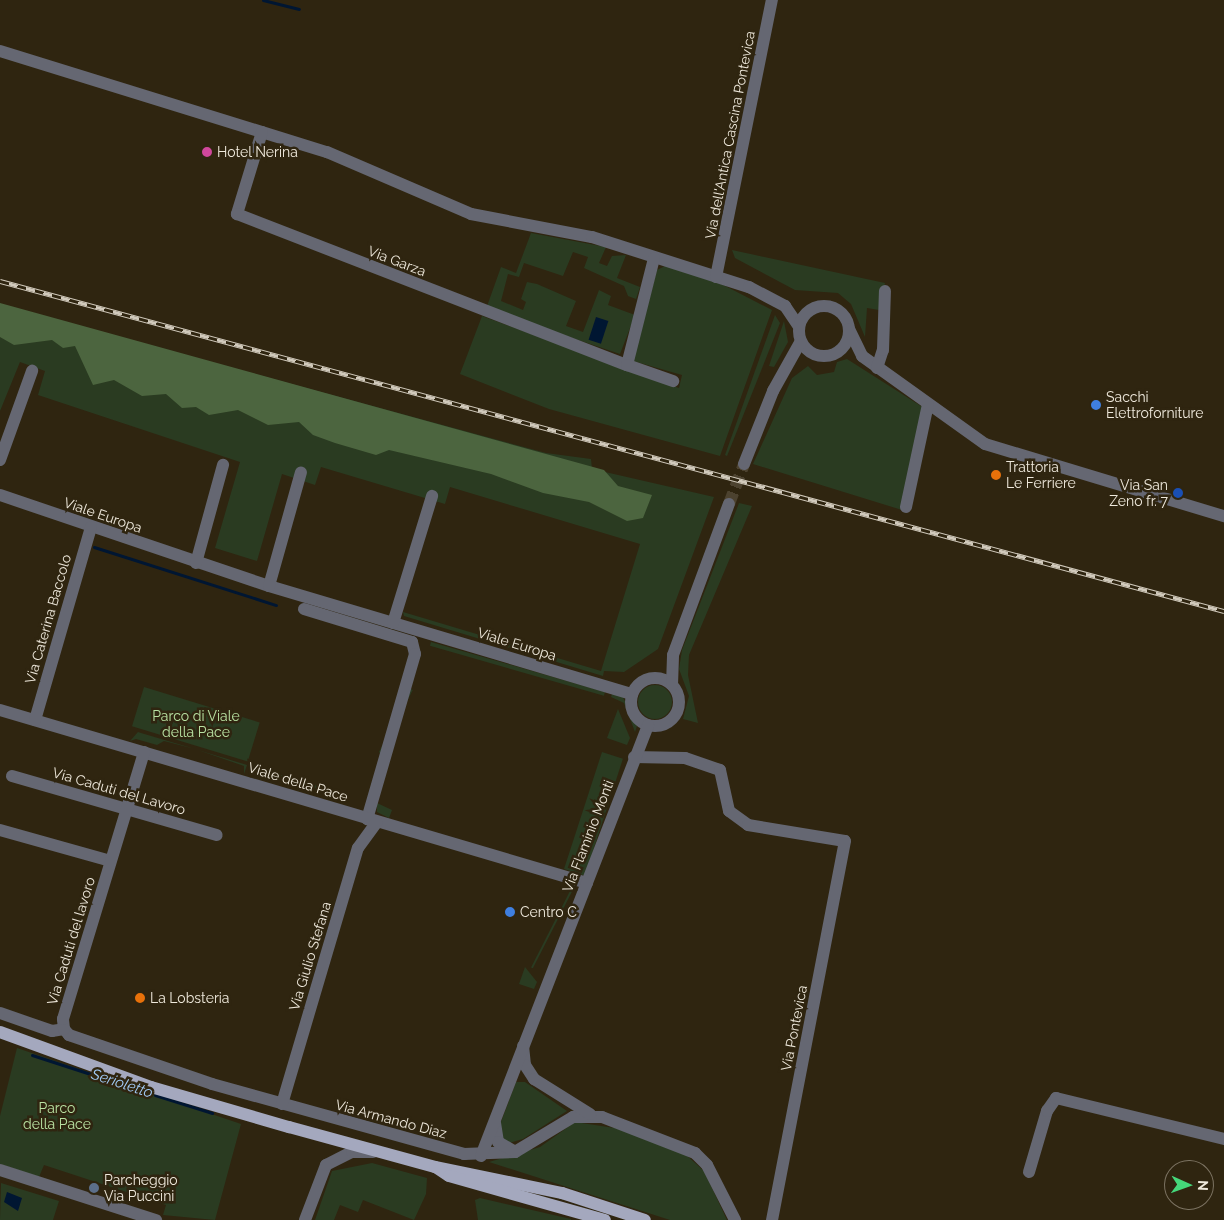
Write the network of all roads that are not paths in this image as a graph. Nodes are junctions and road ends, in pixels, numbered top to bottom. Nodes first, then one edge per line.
1 (772, 0) edge
2 (0, 51) edge
3 (262, 132) junction
4 (654, 258) junction
5 (716, 276) junction
6 (885, 291) dead end
7 (785, 306) junction
8 (814, 307) junction
9 (798, 328) junction
10 (849, 329) junction
11 (800, 341) junction
12 (836, 353) junction
13 (816, 355) junction
14 (862, 356) junction
15 (627, 365) junction
16 (789, 366) junction
17 (878, 368) junction
18 (32, 371) dead end
19 (673, 381) dead end
20 (928, 404) junction
21 (0, 460) edge
22 (744, 464) tunnel mouth
23 (224, 465) dead end
24 (301, 472) dead end
25 (0, 495) edge
26 (432, 496) dead end
27 (729, 504) tunnel mouth
28 (906, 507) dead end
29 (1224, 516) edge
30 (91, 527) junction
31 (196, 563) junction
32 (269, 586) junction
33 (304, 609) dead end
34 (393, 623) junction
35 (673, 655) junction
36 (655, 678) junction
37 (672, 685) junction
38 (632, 694) junction
39 (0, 710) edge
40 (35, 720) junction
41 (648, 725) junction
42 (144, 752) junction
43 (634, 757) junction
44 (12, 776) dead end
45 (126, 808) junction
46 (372, 821) junction
47 (0, 830) edge
48 (217, 835) dead end
49 (110, 862) junction
50 (587, 883) junction
51 (0, 1013) edge
52 (64, 1029) junction
53 (0, 1032) edge
54 (524, 1041) junction
55 (529, 1072) junction
56 (509, 1079) junction
57 (282, 1104) junction
58 (571, 1106) junction
59 (592, 1115) junction
60 (495, 1118) junction
61 (568, 1120) junction
62 (1224, 1139) edge
63 (382, 1152) junction
64 (516, 1152) junction
65 (481, 1156) junction
66 (435, 1167) junction
67 (0, 1170) edge
68 (1029, 1172) dead end
69 (156, 1220) edge
70 (305, 1220) edge
71 (605, 1220) edge
72 (646, 1220) edge
73 (735, 1220) edge
74 (772, 1220) edge

1 - 5 street, Via dell'Antica Cascina Pontevica
2 - 3 street
3 - 4 street
3 - 15 street, Via Garza
4 - 5 street
4 - 15 street
5 - 7 street
6 - 17 street
7 - 8 street
7 - 9 street
8 - 9 street
8 - 10 street
9 - 11 street
10 - 12 street
10 - 14 street
11 - 13 street
11 - 16 street
12 - 13 street
12 - 14 street
13 - 16 street
14 - 17 street
15 - 19 street, Via Garza
16 - 22 street
17 - 20 street
18 - 21 street
20 - 28 street
20 - 29 street
23 - 31 street
24 - 32 street
25 - 30 street, Viale Europa
26 - 34 street
27 - 35 street
30 - 31 street, Viale Europa
30 - 40 street, Via Caterina Baccolo
31 - 32 street, Viale Europa
32 - 34 street, Viale Europa
33 - 46 street, Via Giulio Stefana
34 - 38 street, Viale Europa
35 - 36 street
35 - 37 street
36 - 37 street
36 - 38 street
37 - 41 street
38 - 41 street
39 - 40 street, Viale della Pace
40 - 42 street, Viale della Pace
41 - 43 street, Via Flaminio Monti
42 - 45 street, Via Caduti del lavoro
42 - 46 street, Viale della Pace
43 - 50 street, Via Flaminio Monti
43 - 74 street, Via Pontevica
44 - 45 street, Via Caduti del Lavoro
45 - 48 street, Via Caduti del Lavoro
45 - 49 street, Via Caduti del lavoro
46 - 50 street, Viale della Pace
46 - 57 street, Via Giulio Stefana
47 - 49 street, Via Caduti del lavoro
49 - 52 street, Via Caduti del lavoro
50 - 54 street, Via Flaminio Monti
51 - 52 street, Via Armando Diaz
52 - 57 street, Via Armando Diaz
53 - 63 main road
54 - 55 street
54 - 56 street, Via Flaminio Monti
55 - 56 street
55 - 58 street
56 - 60 street, Via Flaminio Monti
57 - 65 street, Via Armando Diaz
58 - 59 street
58 - 61 street
59 - 61 street, Via Armando Diaz
59 - 73 street
60 - 64 street
60 - 65 street, Via Flaminio Monti
61 - 64 street, Via Armando Diaz
62 - 68 street
63 - 66 main road
63 - 70 street
64 - 65 street, Via Armando Diaz
66 - 71 main road
66 - 72 main road
67 - 69 street

